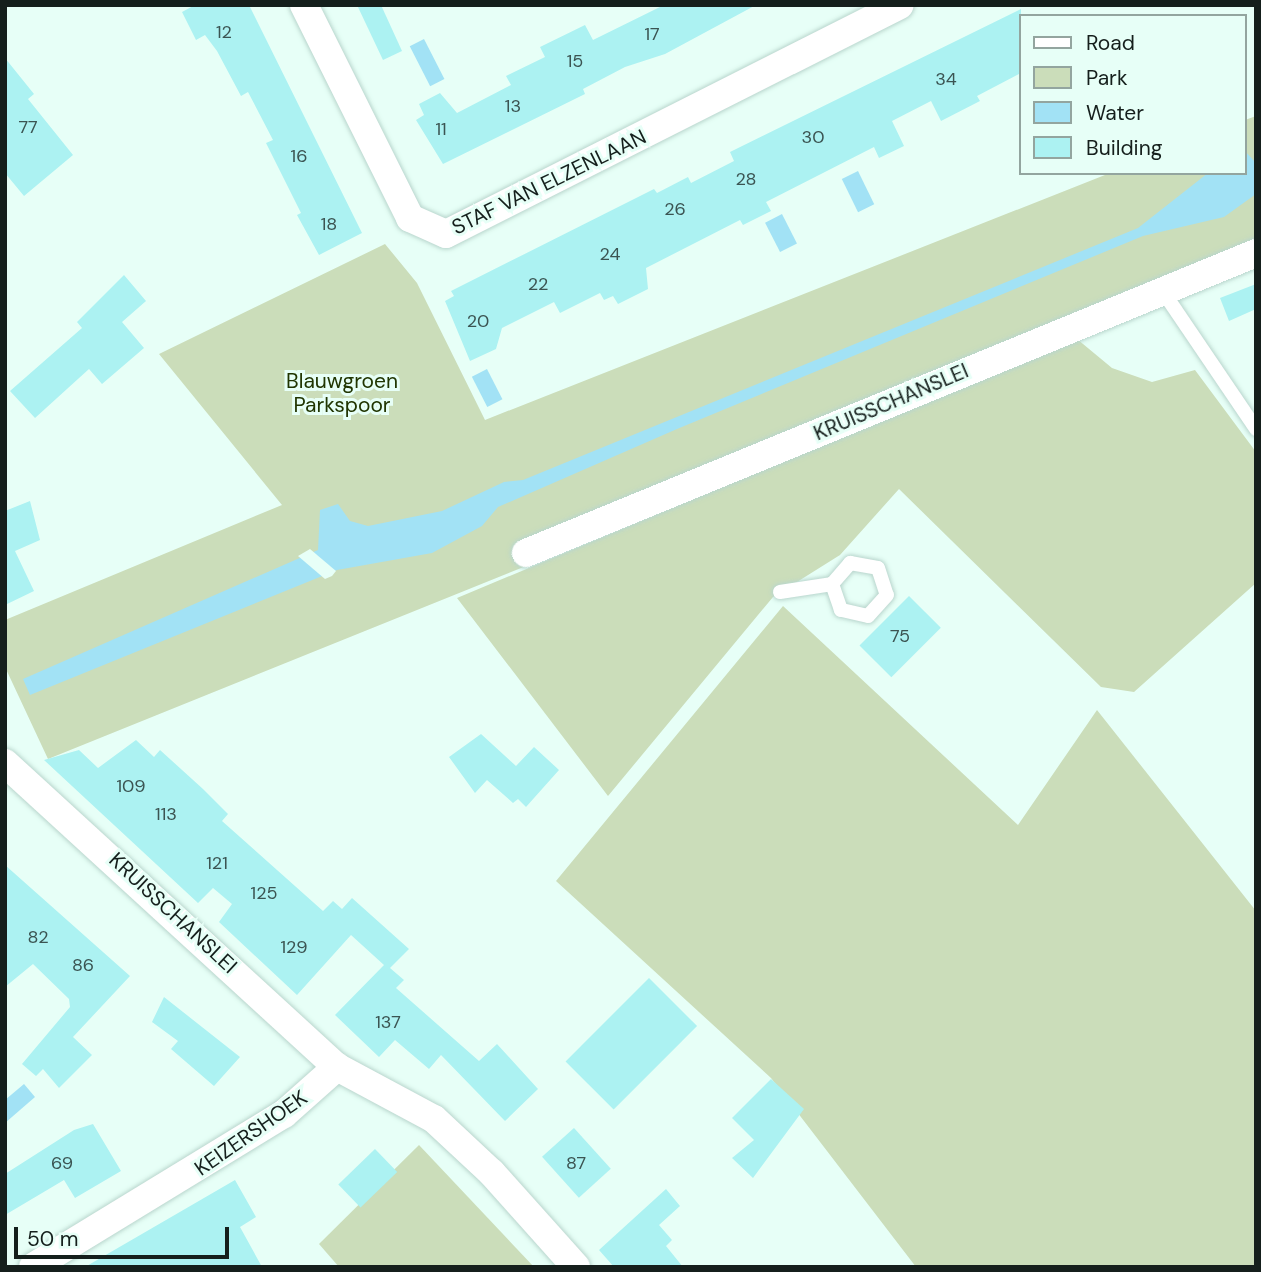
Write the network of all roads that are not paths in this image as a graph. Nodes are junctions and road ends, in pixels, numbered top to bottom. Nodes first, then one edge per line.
1 (304, 5) edge
2 (900, 5) edge
3 (1256, 253) edge
4 (1162, 290) junction
5 (1256, 429) edge
6 (526, 553) dead end
7 (832, 584) dead end
8 (780, 592) dead end
9 (5, 763) edge
10 (337, 1067) junction
11 (33, 1267) edge
12 (576, 1267) edge

1 - 2 street, STAF VAN ELZENLAAN
3 - 4 street, KRUISSCHANSLEI
4 - 5 lane
4 - 6 street, KRUISSCHANSLEI
7 - 8 lane
9 - 10 street, KRUISSCHANSLEI
10 - 11 street, KEIZERSHOEK
10 - 12 street

